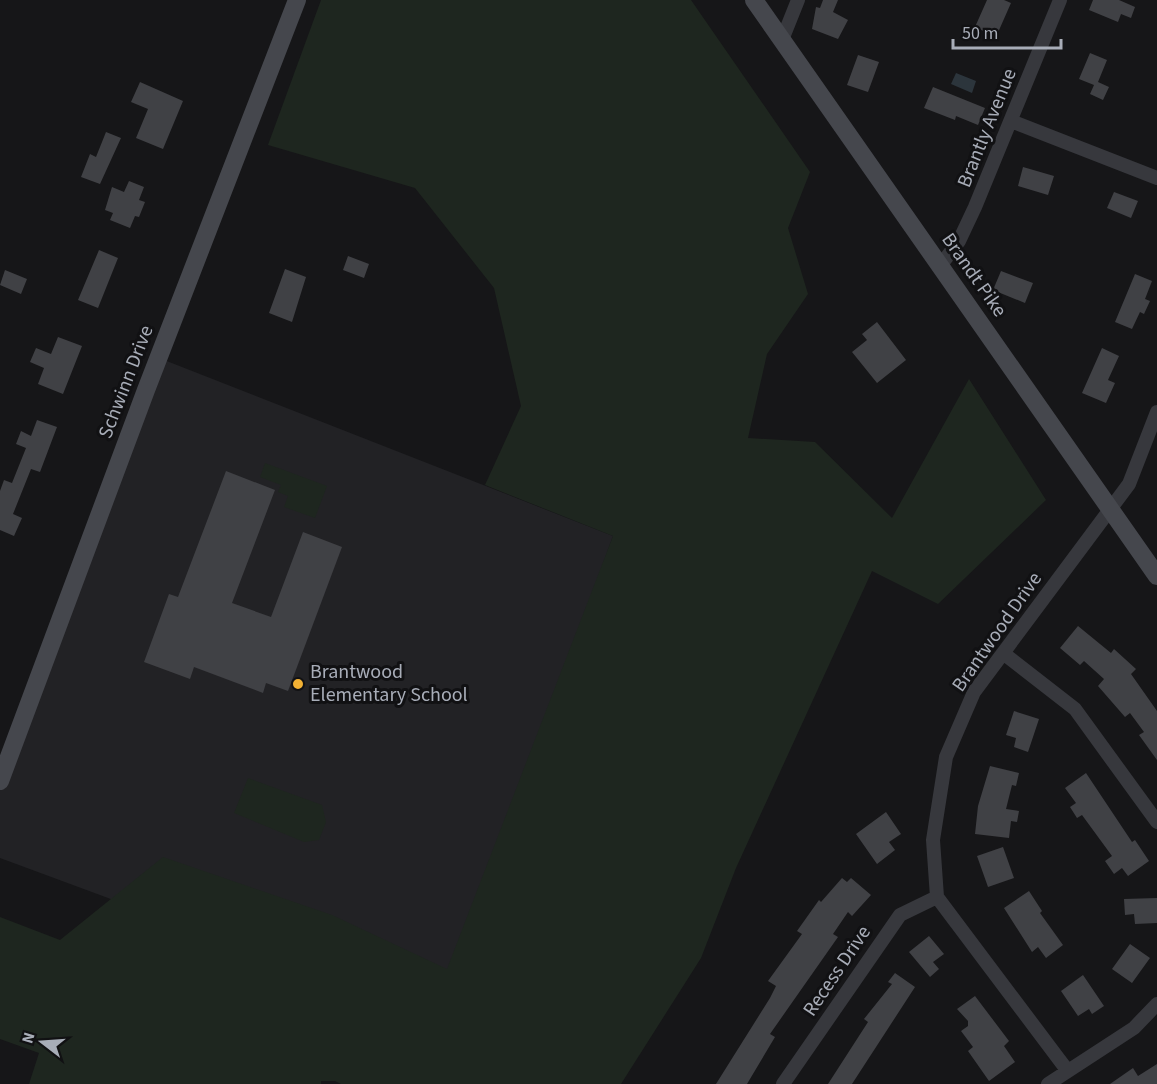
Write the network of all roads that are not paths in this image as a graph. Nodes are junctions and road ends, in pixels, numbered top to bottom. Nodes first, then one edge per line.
1 (297, 0) edge
2 (754, 0) edge
3 (798, 0) edge
4 (1060, 0) edge
5 (782, 40) junction
6 (1011, 121) junction
7 (1157, 178) edge
8 (940, 266) junction
9 (1157, 412) edge
10 (1110, 509) junction
11 (1157, 576) edge
12 (1003, 653) junction
13 (0, 781) edge
14 (1157, 822) edge
15 (937, 897) junction
16 (1157, 1004) edge
17 (1067, 1070) junction
18 (783, 1084) edge
19 (1048, 1084) edge

1 - 13 street, Schwinn Drive
2 - 5 street, Brandt Pike
3 - 5 street
4 - 6 street, Brantly Avenue
5 - 8 street, Brandt Pike
6 - 7 street
6 - 8 street, Brantly Avenue
8 - 10 street, Brandt Pike
9 - 10 street, Brantwood Drive
10 - 11 street, Brandt Pike
10 - 12 street, Brantwood Drive
12 - 14 street
12 - 15 street, Brantwood Drive
15 - 17 street
15 - 18 street, Recess Drive
16 - 17 street
17 - 19 street

